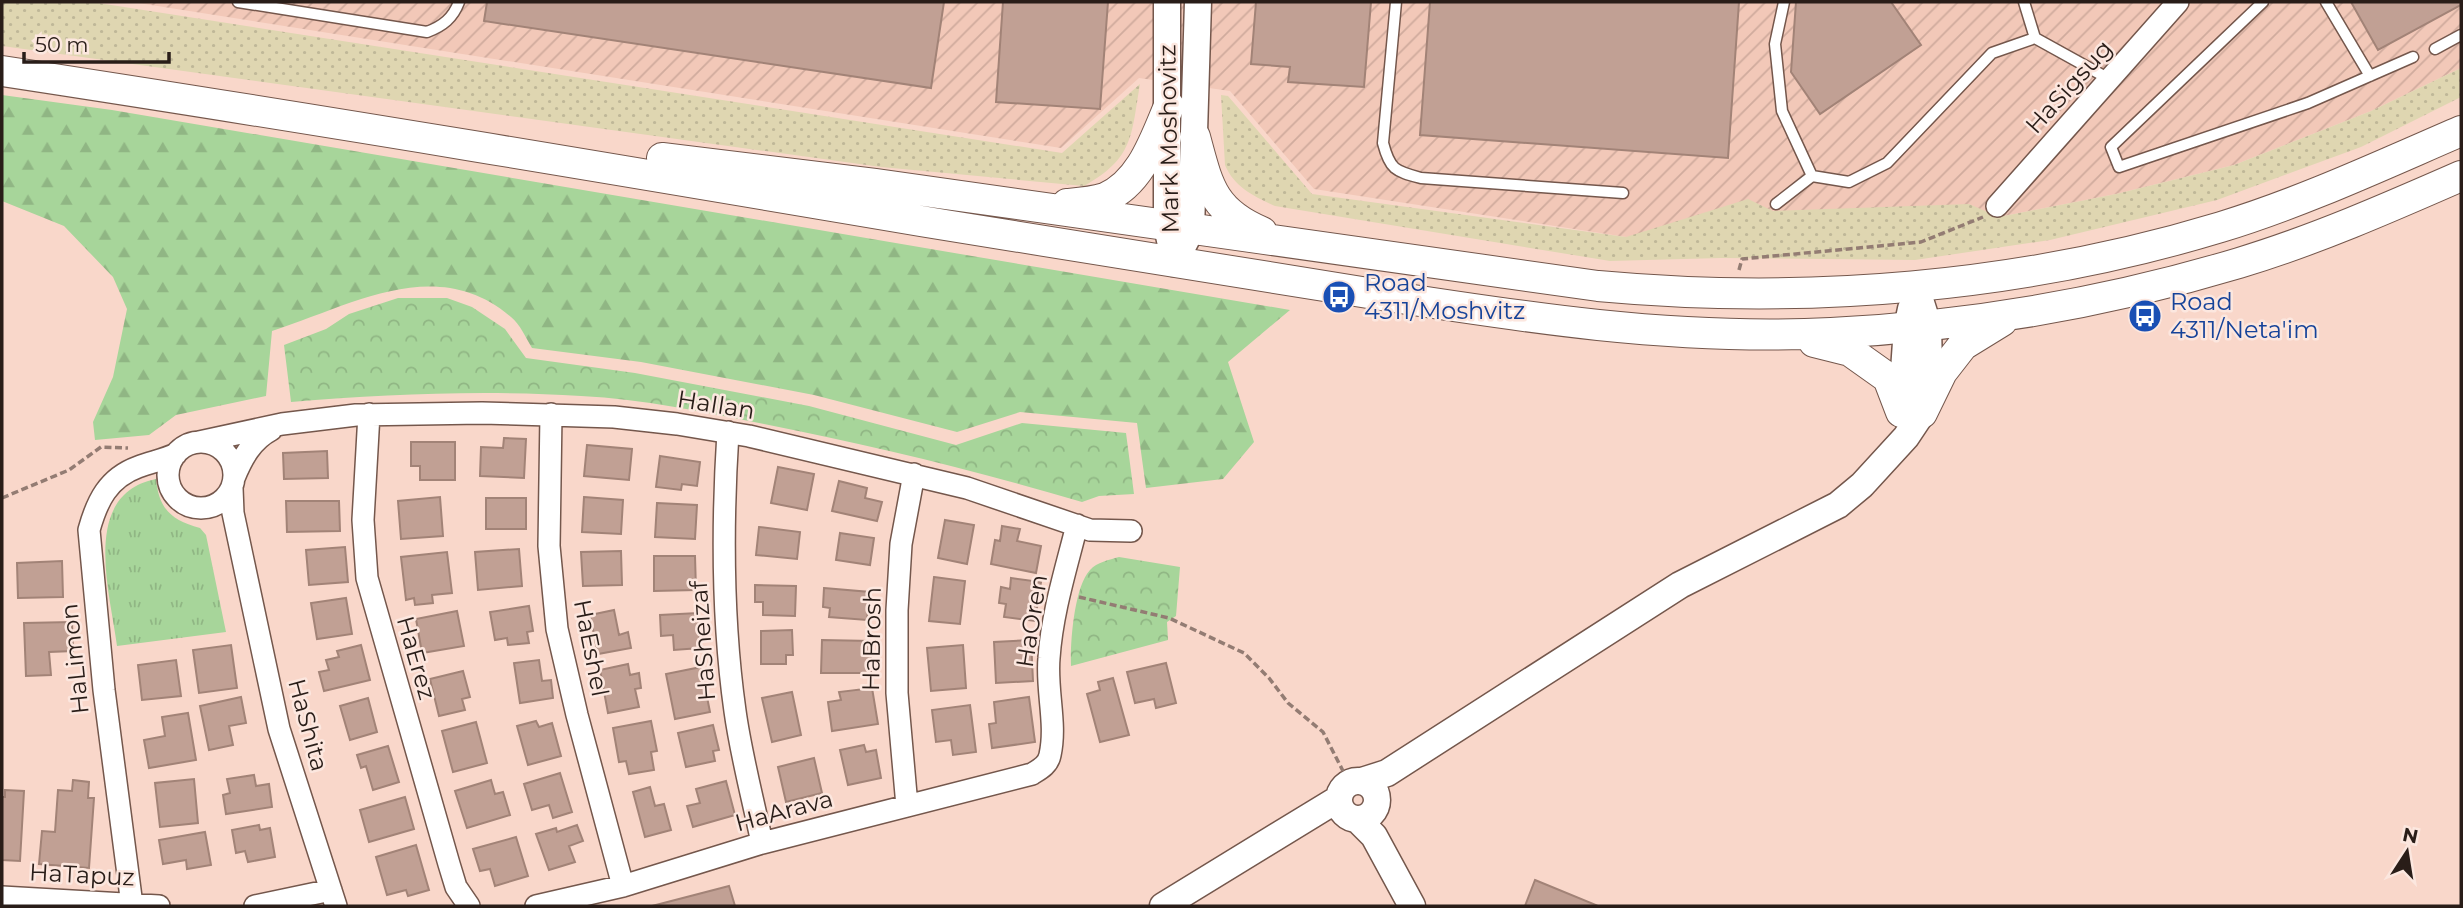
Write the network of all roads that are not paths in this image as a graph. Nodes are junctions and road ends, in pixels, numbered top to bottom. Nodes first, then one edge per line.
1 (238, 2) edge
2 (459, 2) edge
3 (1167, 2) edge
4 (1198, 2) edge
5 (1396, 2) edge
6 (1784, 2) edge
7 (2024, 2) edge
8 (2178, 2) edge
9 (2263, 2) edge
10 (2326, 2) edge
11 (2461, 35) edge
12 (2035, 38) junction
13 (2435, 49) dead end
14 (2413, 57) dead end
15 (2, 71) edge
16 (2370, 76) junction
17 (2111, 80) junction
18 (183, 99) junction
19 (1169, 106) junction
20 (2461, 131) edge
21 (1195, 137) junction
22 (1812, 176) junction
23 (2461, 176) edge
24 (1623, 193) dead end
25 (1776, 204) dead end
26 (1997, 206) road end
27 (1036, 208) junction
28 (1179, 228) junction
29 (1285, 240) junction
30 (1174, 263) junction
31 (1916, 287) junction
32 (2011, 315) junction
33 (1917, 326) junction
34 (1787, 334) junction
35 (1911, 412) junction
36 (369, 414) junction
37 (551, 414) junction
38 (282, 424) junction
39 (728, 432) junction
40 (198, 442) junction
41 (176, 454) junction
42 (914, 474) junction
43 (233, 483) junction
44 (199, 508) junction
45 (1077, 525) junction
46 (1131, 531) dead end
47 (242, 554) junction
48 (1045, 766) joint
49 (1358, 802) junction
50 (907, 806) junction
51 (762, 843) junction
52 (623, 886) junction
53 (2, 897) edge
54 (333, 898) edge
55 (132, 905) edge
56 (159, 906) edge
57 (255, 906) edge
58 (470, 906) edge
59 (536, 906) edge
60 (1163, 906) edge
61 (1412, 906) edge

1 - 2 lane
3 - 19 street, Mark Moshovitz
4 - 21 street, Mark Moshovitz
5 - 24 lane
6 - 22 lane
7 - 12 lane
8 - 17 street, HaSigsug
9 - 16 lane
10 - 16 lane
11 - 13 lane
12 - 17 lane
12 - 22 lane
14 - 16 lane
15 - 18 main road
17 - 26 street, HaSigsug
18 - 27 main road
18 - 30 main road
19 - 27 main road
19 - 28 street, Mark Moshovitz
20 - 31 main road
21 - 28 street, Mark Moshovitz
21 - 29 main road
22 - 25 lane
23 - 32 main road
27 - 28 main road
28 - 29 main road
28 - 30 street, Mark Moshovitz
29 - 31 main road
30 - 34 main road
31 - 33 street
32 - 33 main road
32 - 35 main road
33 - 34 main road
33 - 35 street
34 - 35 main road
35 - 49 street
36 - 37 street, HaIlan
36 - 38 street, HaIlan
36 - 58 street, HaErez
37 - 39 street, HaIlan
37 - 52 street, HaEshel
38 - 40 street, HaIlan
38 - 43 street, HaIlan
39 - 42 street, HaIlan
39 - 51 street, HaSheizaf
40 - 41 street
40 - 43 street
41 - 44 street
41 - 55 street, HaLimon
42 - 45 street, HaIlan
42 - 50 street, HaBrosh
43 - 44 street
43 - 47 street, HaShita
44 - 47 street, HaShita
45 - 46 street, HaIlan
45 - 48 street, HaOren
47 - 54 street, HaShita
48 - 50 street, HaArava
49 - 60 street
49 - 61 street
50 - 51 street, HaArava
51 - 52 street, HaArava
52 - 59 street, HaArava
53 - 55 street, HaTapuz
54 - 57 street
55 - 56 street, HaTapuz

